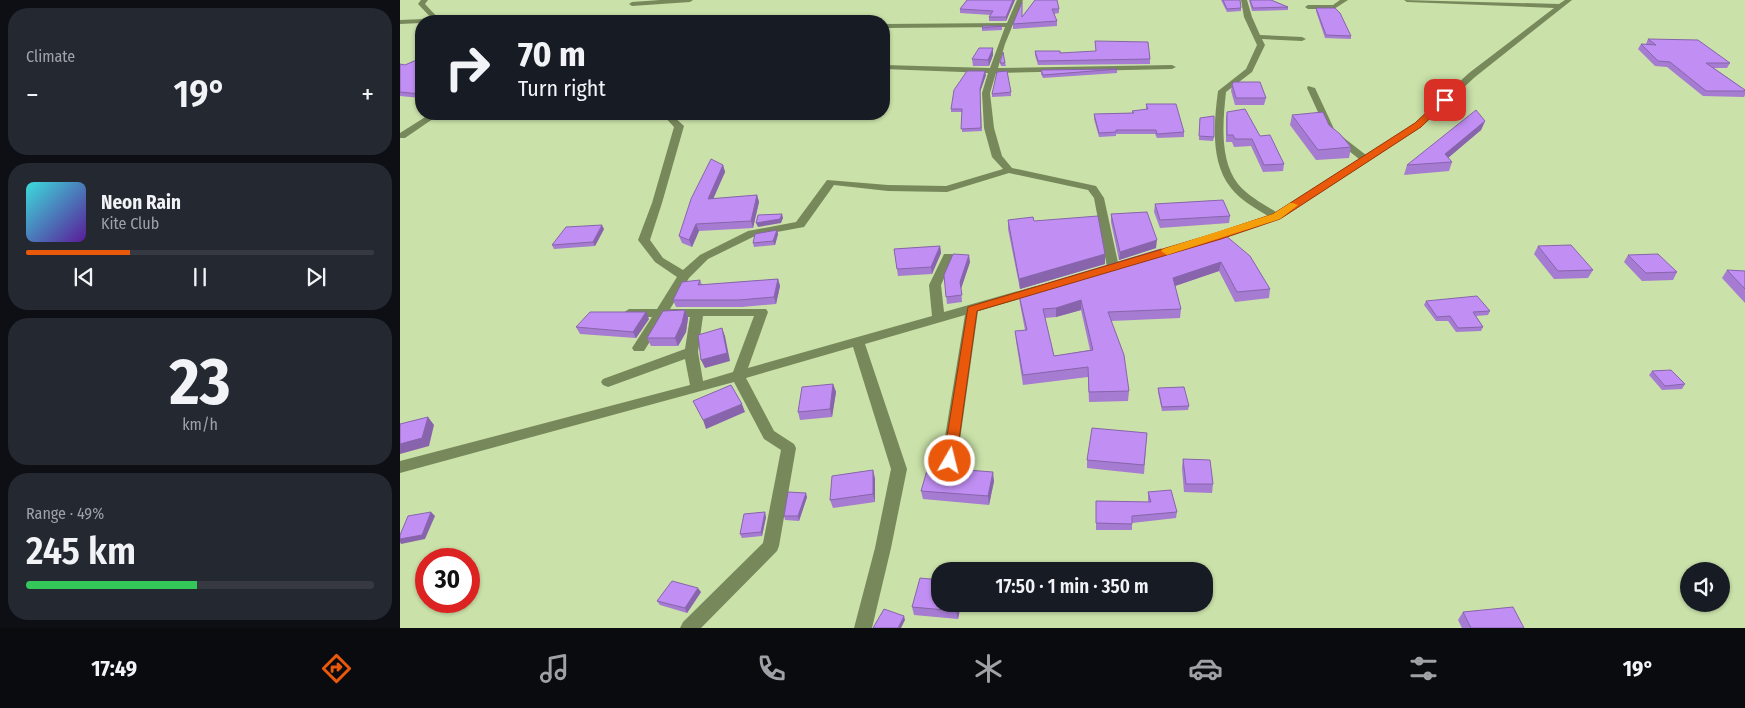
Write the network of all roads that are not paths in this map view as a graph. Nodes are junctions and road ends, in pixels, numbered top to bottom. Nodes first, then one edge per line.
1 (425, 0) edge
2 (690, 0) edge
3 (1020, 0) edge
4 (1244, 0) edge
5 (1344, 0) edge
6 (1407, 0) edge
7 (1564, 3) edge
8 (632, 4) dead end
9 (1308, 7) dead end
10 (432, 15) edge
11 (415, 21) edge
12 (400, 22) edge
13 (1009, 25) junction
14 (890, 26) edge
15 (1257, 37) junction
16 (1302, 39) dead end
17 (890, 67) edge
18 (1172, 67) dead end
19 (993, 70) junction
20 (1311, 88) dead end
21 (427, 120) edge
22 (672, 120) edge
23 (402, 136) dead end
24 (1365, 159) junction
25 (1009, 170) junction
26 (1276, 216) junction
27 (948, 256) dead end
28 (684, 276) junction
29 (1047, 287) edge
30 (972, 309) junction
31 (697, 312) junction
32 (613, 313) edge
33 (662, 313) junction
34 (939, 319) junction
35 (858, 342) junction
36 (639, 348) dead end
37 (691, 352) junction
38 (738, 376) junction
39 (608, 382) dead end
40 (697, 388) junction
41 (950, 461) dead end
42 (400, 467) edge
43 (689, 628) edge
44 (863, 628) edge

1 - 10 street
2 - 8 street
3 - 13 street
4 - 15 street
5 - 9 street
6 - 7 street
7 - 24 street
11 - 12 street
13 - 14 street
13 - 19 street
15 - 16 street
15 - 26 street
17 - 19 street
18 - 19 street
19 - 25 street
20 - 24 street
21 - 23 street
22 - 28 street
24 - 26 street
25 - 26 street
25 - 28 street
27 - 34 street
28 - 33 street
29 - 30 street
30 - 34 street
30 - 41 street
31 - 33 street
31 - 37 street
31 - 38 street
32 - 33 street
33 - 36 street
34 - 35 street
35 - 38 street
35 - 44 street
37 - 39 street
37 - 40 street
38 - 40 street
38 - 43 street
40 - 42 street

